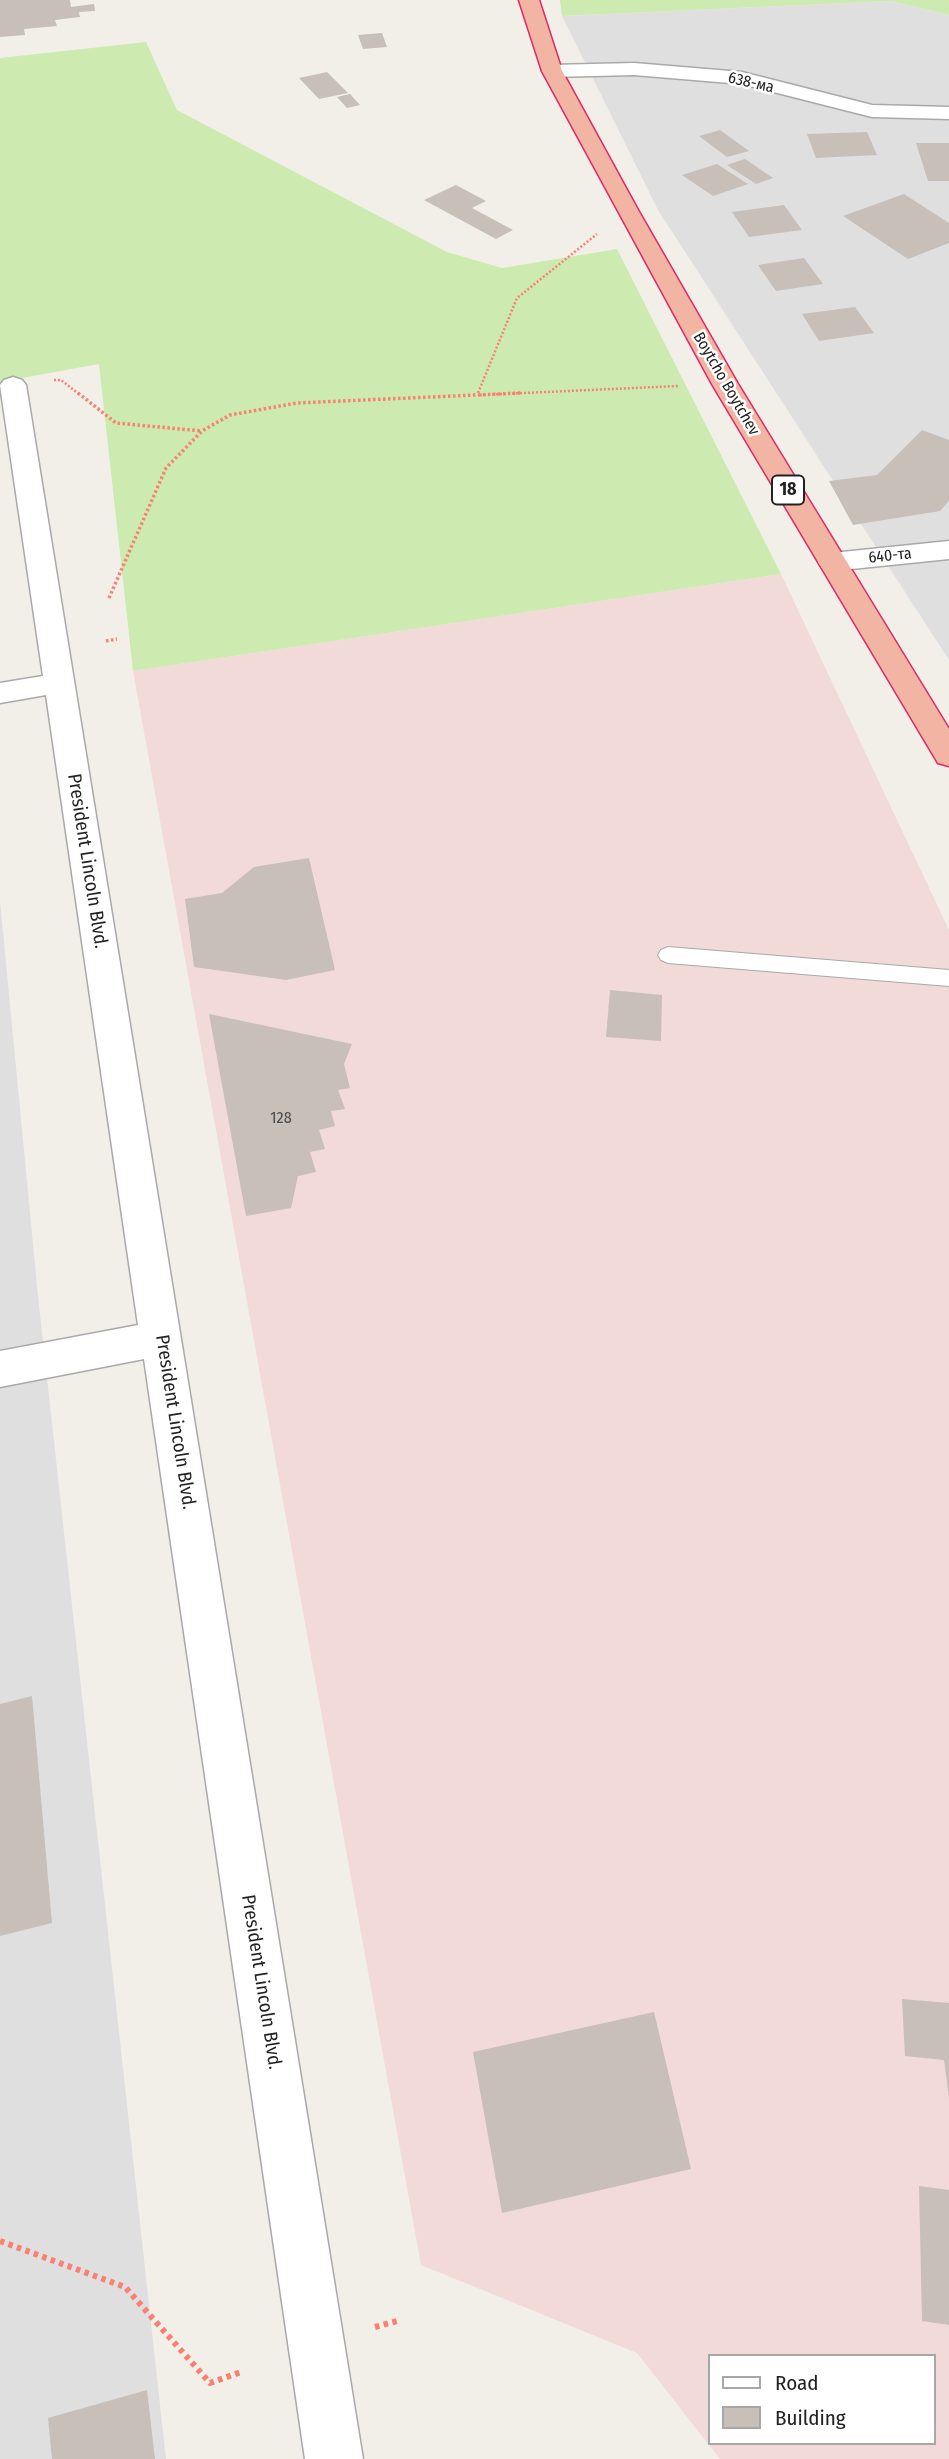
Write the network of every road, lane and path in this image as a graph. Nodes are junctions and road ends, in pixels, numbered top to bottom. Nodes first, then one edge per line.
1 (529, 0) edge
2 (552, 71) junction
3 (949, 113) edge
4 (627, 210) junction
5 (725, 384) junction
6 (13, 385) joint
7 (478, 393) junction
8 (202, 431) junction
9 (949, 550) edge
10 (832, 562) junction
11 (109, 597) dead end
12 (117, 639) dead end
13 (106, 640) dead end
14 (60, 683) junction
15 (0, 693) edge
16 (949, 755) edge
17 (668, 955) dead end
18 (949, 978) edge
19 (162, 1338) junction
20 (0, 1369) edge
21 (0, 2241) edge
22 (397, 2321) dead end
23 (375, 2327) dead end
24 (241, 2372) dead end
25 (334, 2459) edge

1 - 2 highway, Boytcho Boytchev / 18
2 - 3 street, 638-ма
2 - 4 highway, Boytcho Boytchev / 18
4 - 5 highway, Boytcho Boytchev / 18
4 - 7 path
5 - 7 path
5 - 10 highway, Boytcho Boytchev / 18
6 - 8 path
6 - 14 street, President Lincoln Blvd.
7 - 8 path
8 - 11 path
9 - 10 street, 640-та
10 - 16 highway, Boytcho Boytchev / 18
12 - 13 path
14 - 15 street
14 - 19 street, President Lincoln Blvd.
17 - 18 lane
19 - 20 street
19 - 25 street, President Lincoln Blvd.
21 - 24 path
22 - 23 path

